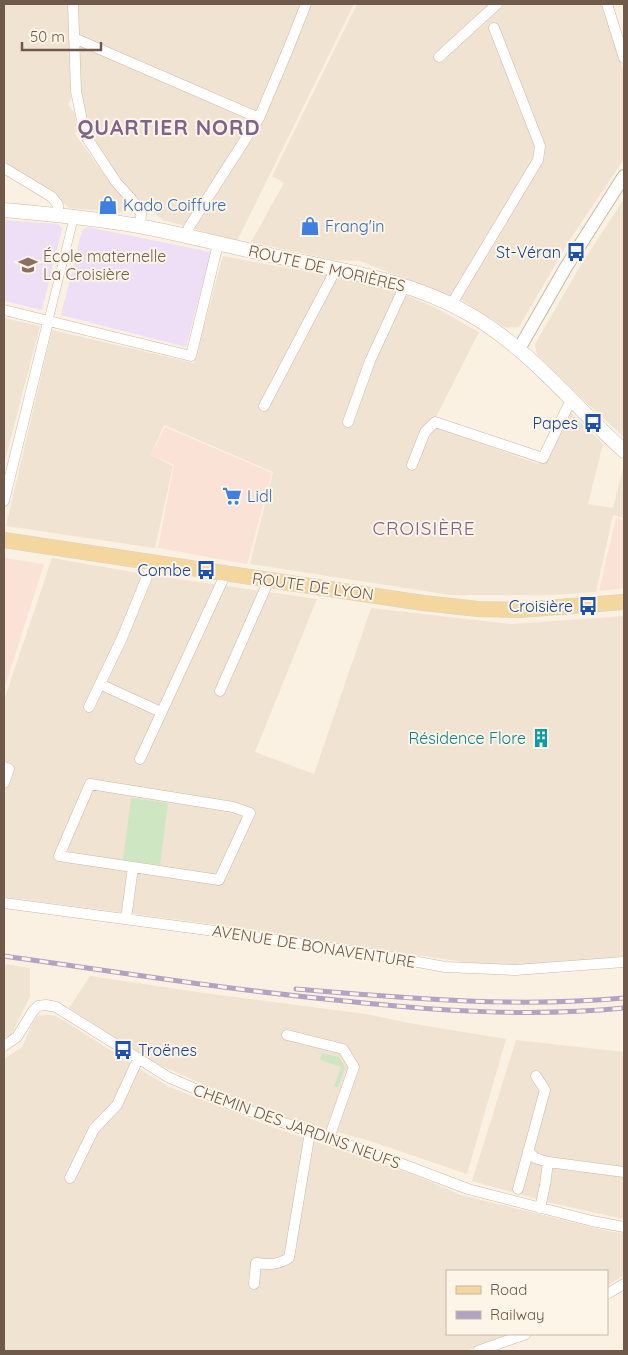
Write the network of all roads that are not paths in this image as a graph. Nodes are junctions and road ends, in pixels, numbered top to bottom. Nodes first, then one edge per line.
1 (73, 4) edge
2 (306, 4) edge
3 (497, 4) edge
4 (607, 4) edge
5 (494, 28) dead end
6 (74, 38) junction
7 (439, 58) dead end
8 (624, 58) edge
9 (259, 118) junction
10 (4, 168) edge
11 (624, 176) edge
12 (4, 210) edge
13 (58, 215) junction
14 (74, 217) junction
15 (140, 226) junction
16 (186, 237) junction
17 (218, 244) junction
18 (336, 269) junction
19 (405, 285) junction
20 (451, 304) junction
21 (4, 310) edge
22 (48, 322) junction
23 (519, 349) junction
24 (572, 400) junction
25 (264, 406) dead end
26 (348, 422) dead end
27 (624, 451) edge
28 (412, 464) dead end
29 (4, 501) edge
30 (4, 540) edge
31 (153, 562) junction
32 (226, 573) junction
33 (269, 580) junction
34 (624, 602) edge
35 (104, 686) dead end
36 (220, 691) dead end
37 (89, 707) dead end
38 (161, 712) junction
39 (140, 759) dead end
40 (4, 767) edge
41 (4, 783) edge
42 (133, 867) junction
43 (4, 903) edge
44 (126, 919) junction
45 (624, 962) edge
46 (287, 1035) dead end
47 (4, 1046) edge
48 (138, 1060) junction
49 (536, 1076) dead end
50 (310, 1132) junction
51 (329, 1138) junction
52 (528, 1151) junction
53 (548, 1162) junction
54 (624, 1172) edge
55 (70, 1178) dead end
56 (518, 1189) dead end
57 (540, 1208) junction
58 (624, 1227) edge
59 (254, 1284) dead end
60 (624, 1284) edge
61 (608, 1293) edge
62 (523, 1335) edge
63 (478, 1351) edge

1 - 6 street
2 - 9 street
3 - 7 street
4 - 8 street
5 - 20 street
6 - 9 street
6 - 15 street
9 - 16 street
10 - 13 street
11 - 23 street
12 - 13 main road, ROUTE DE MORIÈRES
13 - 14 main road, ROUTE DE MORIÈRES
14 - 15 main road, ROUTE DE MORIÈRES
14 - 22 street
15 - 16 main road, ROUTE DE MORIÈRES
16 - 17 main road, ROUTE DE MORIÈRES
17 - 18 main road, ROUTE DE MORIÈRES
17 - 22 street
18 - 19 main road, ROUTE DE MORIÈRES
18 - 25 street
19 - 20 main road, ROUTE DE MORIÈRES
19 - 26 street
20 - 23 main road, ROUTE DE MORIÈRES
21 - 22 street
22 - 29 street
23 - 24 main road, ROUTE DE MORIÈRES
24 - 27 main road, ROUTE DE MORIÈRES
24 - 28 street
30 - 31 main road, ROUTE DE LYON
31 - 32 main road, ROUTE DE LYON
31 - 37 street
32 - 33 main road, ROUTE DE LYON
32 - 38 street
33 - 34 main road, ROUTE DE LYON
33 - 36 street
35 - 38 street
38 - 39 street
40 - 41 street
42 - 42 street
42 - 44 street
43 - 44 street, AVENUE DE BONAVENTURE
44 - 45 street, AVENUE DE BONAVENTURE
46 - 51 street
47 - 48 street, CHEMIN DES JARDINS NEUFS
48 - 50 street, CHEMIN DES JARDINS NEUFS
48 - 55 street
49 - 52 street
50 - 51 street, CHEMIN DES JARDINS NEUFS
50 - 59 street
51 - 57 street, CHEMIN DES JARDINS NEUFS
52 - 53 street
52 - 56 street
53 - 54 street
53 - 57 street
57 - 58 street, CHEMIN DES JARDINS NEUFS
60 - 61 street
62 - 63 street

